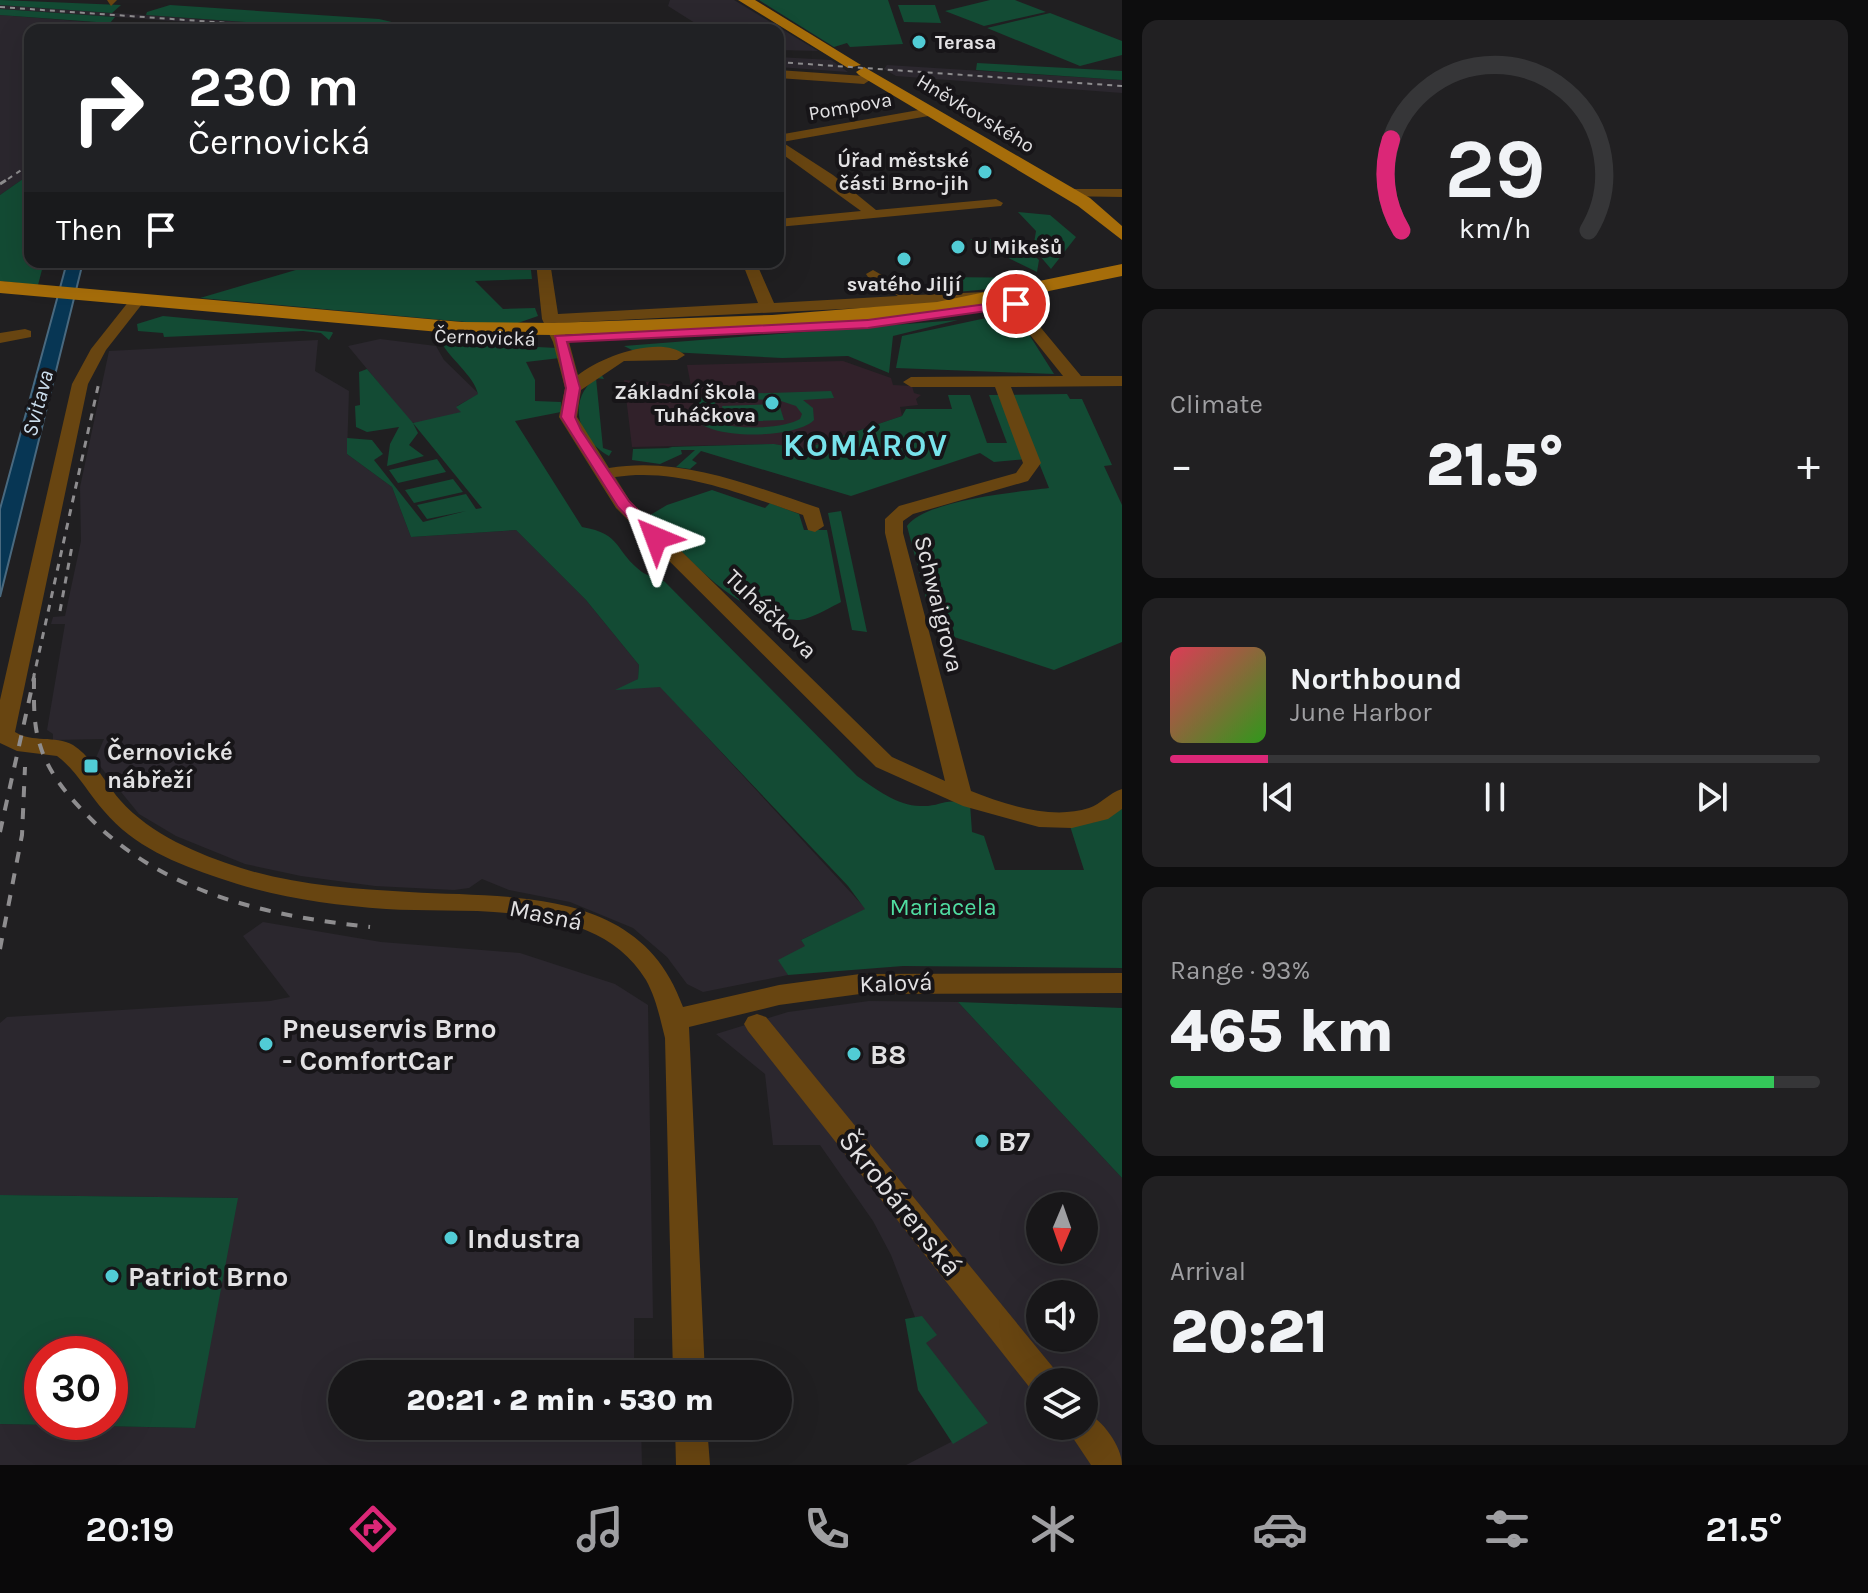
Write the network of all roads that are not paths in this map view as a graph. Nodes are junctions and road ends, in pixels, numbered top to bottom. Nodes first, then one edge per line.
1 (745, 0) edge
2 (784, 24) edge
3 (784, 24) edge
4 (861, 72) junction
5 (784, 74) edge
6 (930, 112) junction
7 (784, 141) edge
8 (784, 146) edge
9 (1066, 193) junction
10 (1122, 193) edge
11 (996, 203) dead end
12 (874, 215) junction
13 (784, 222) edge
14 (1096, 225) junction
15 (1122, 235) edge
16 (1122, 251) edge
17 (544, 268) edge
18 (751, 268) edge
19 (1122, 270) edge
20 (873, 274) dead end
21 (1122, 279) edge
22 (0, 287) edge
23 (1067, 288) junction
24 (1122, 291) edge
25 (0, 296) edge
26 (46, 296) junction
27 (914, 300) junction
28 (1012, 300) junction
29 (135, 304) junction
30 (768, 308) junction
31 (555, 330) junction
32 (0, 338) edge
33 (14, 342) edge
34 (677, 355) dead end
35 (1001, 381) junction
36 (1076, 381) junction
37 (911, 382) dead end
38 (1120, 385) edge
39 (573, 388) junction
40 (603, 474) junction
41 (815, 526) dead end
42 (960, 794) junction
43 (1122, 797) edge
44 (1122, 983) edge
45 (674, 1020) junction
46 (757, 1024) dead end
47 (689, 1360) edge
48 (1034, 1368) edge
49 (692, 1440) edge
50 (1092, 1440) edge
51 (693, 1465) edge
52 (1112, 1465) edge

1 - 3 main road, Hněvkovského
2 - 4 main road, Hněvkovského
4 - 5 street
4 - 6 main road, Hněvkovského
6 - 7 street, Pompova
6 - 9 main road, Hněvkovského
8 - 12 street
9 - 10 street
9 - 14 main road
9 - 15 main road
11 - 12 street
12 - 13 street
14 - 16 main road
14 - 23 main road
17 - 31 street, Tuháčkova
18 - 30 street
19 - 23 main road
20 - 27 street
21 - 23 main road, Černovická
22 - 26 main road
23 - 24 main road
23 - 28 main road, Černovická
25 - 26 main road
26 - 29 main road, Černovická
27 - 28 street, Černovická
27 - 30 street, Černovická
28 - 31 main road, Černovická
28 - 36 street
29 - 31 main road, Černovická
29 - 45 street, Masná
30 - 31 street, Černovická
31 - 39 street, Tuháčkova
32 - 33 street
34 - 39 street
35 - 36 street
35 - 37 street
35 - 42 street, Schwaigrova
36 - 38 street
39 - 40 street, Tuháčkova
40 - 41 street
40 - 42 street, Tuháčkova
42 - 43 street, Tuháčkova
44 - 45 street, Kalová
45 - 47 street, Masná
46 - 48 street, Škrobárenská
49 - 51 street
50 - 52 street

